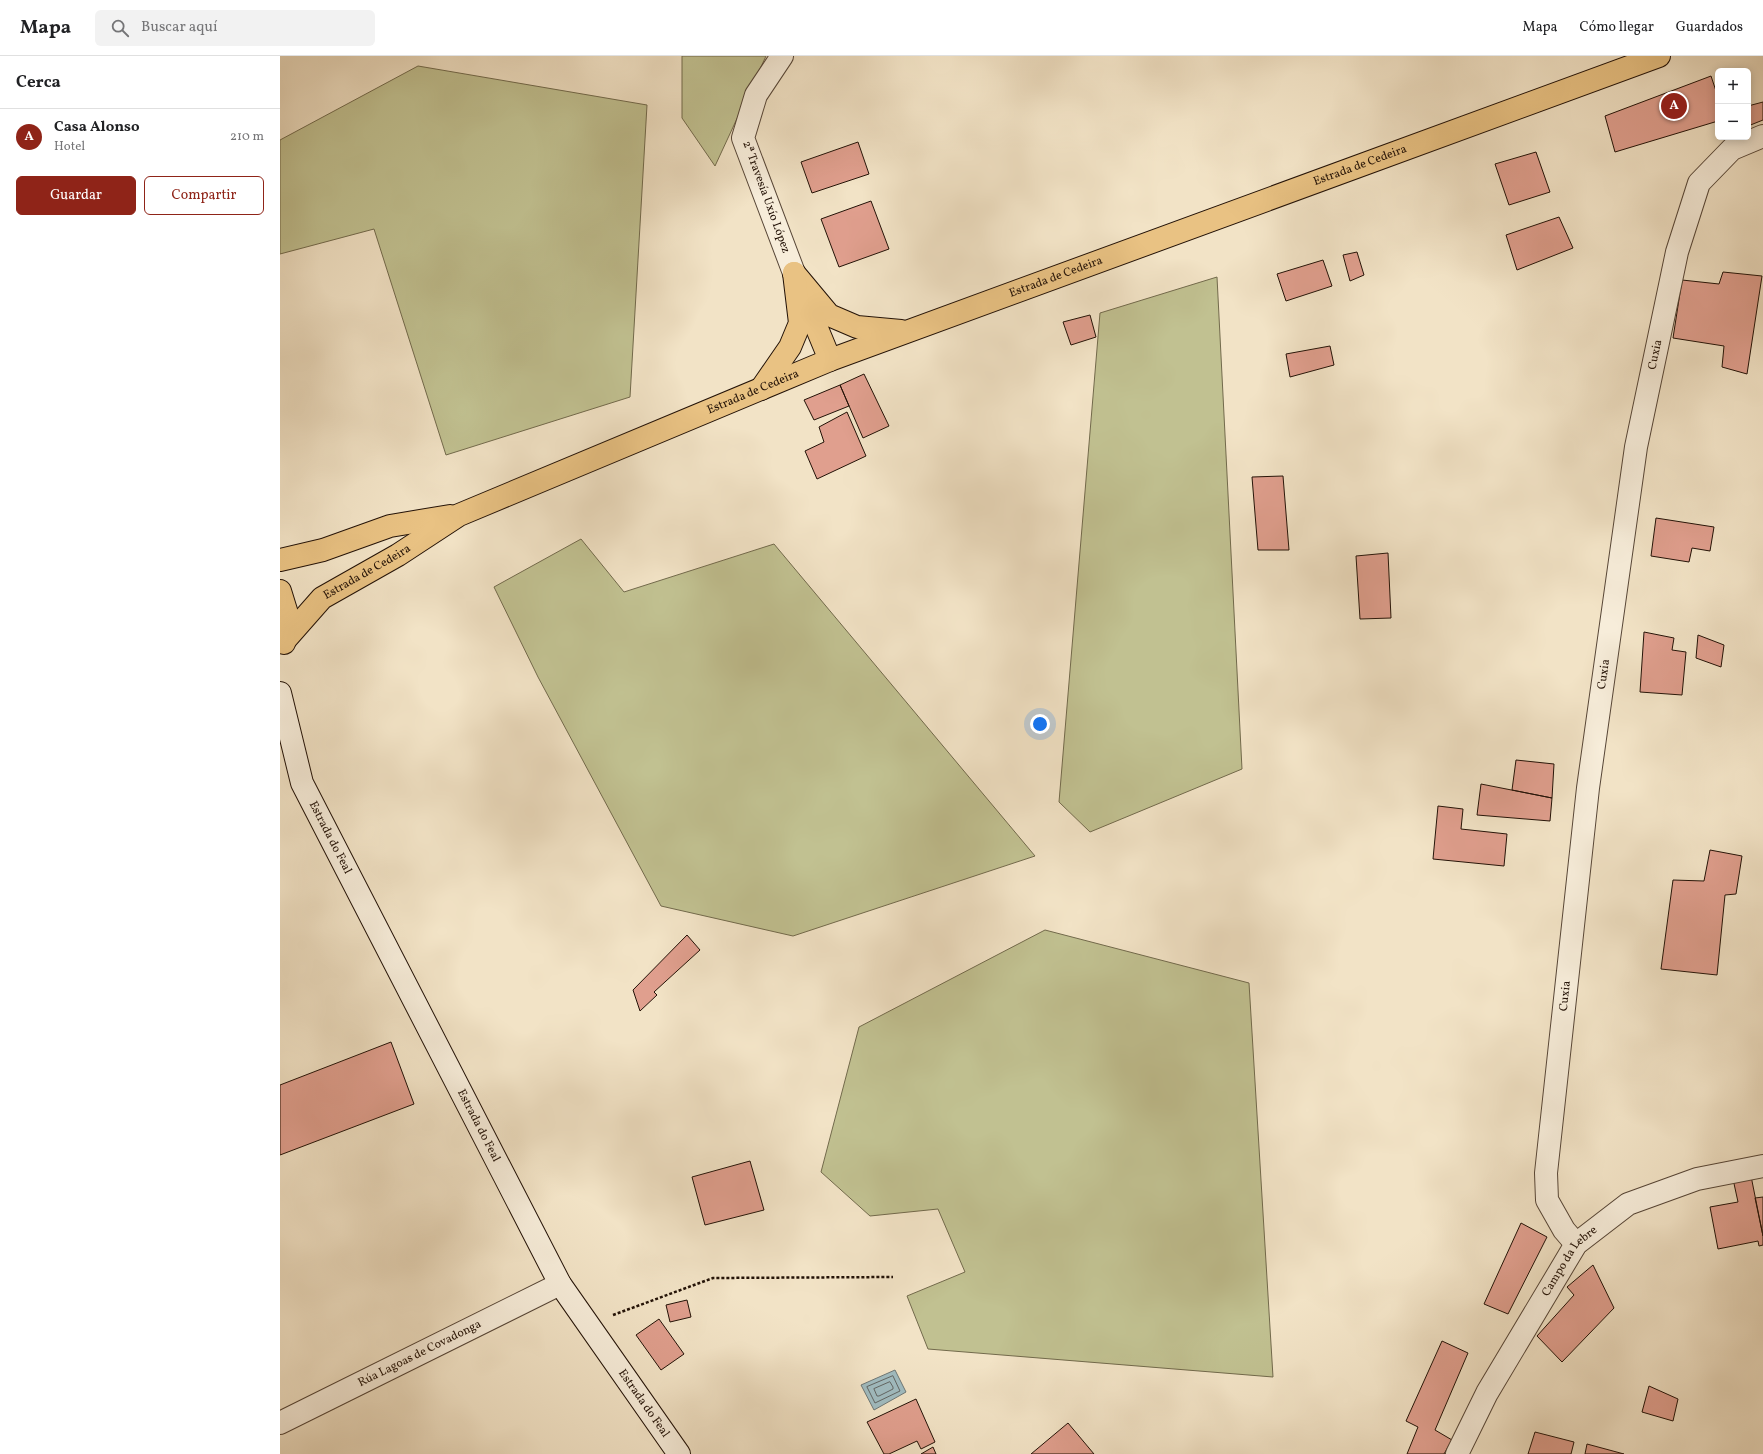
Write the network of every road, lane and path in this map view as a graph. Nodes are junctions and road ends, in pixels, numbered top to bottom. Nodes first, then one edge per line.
1 (782, 56) edge
2 (1659, 56) edge
3 (1763, 136) edge
4 (794, 273) junction
5 (907, 332) junction
6 (830, 360) junction
7 (761, 389) junction
8 (459, 514) junction
9 (280, 560) edge
10 (280, 591) edge
11 (283, 646) edge
12 (280, 693) edge
13 (280, 760) edge
14 (302, 783) junction
15 (1763, 1166) edge
16 (1576, 1244) junction
17 (893, 1277) dead end
18 (560, 1284) junction
19 (588, 1324) junction
20 (280, 1423) edge
21 (679, 1454) edge
22 (1457, 1454) edge

1 - 4 street, 2ª Travesía Uxío López
2 - 5 main road, Estrada de Cedeira
3 - 16 street, Cuxia
4 - 5 main road
4 - 6 main road
4 - 7 main road
5 - 6 main road, Estrada de Cedeira
6 - 7 main road, Estrada de Cedeira
7 - 8 main road, Estrada de Cedeira
8 - 9 main road, Estrada de Cedeira
8 - 11 main road, Estrada de Cedeira
10 - 11 main road
12 - 14 street, Estrada do Feal
13 - 14 street, Estrada do Feal
14 - 18 street, Estrada do Feal
15 - 16 street, Campo da Lebre
16 - 22 street, Campo da Lebre
17 - 19 path
18 - 19 street, Estrada do Feal
18 - 20 street, Rúa Lagoas de Covadonga
19 - 21 street, Estrada do Feal

